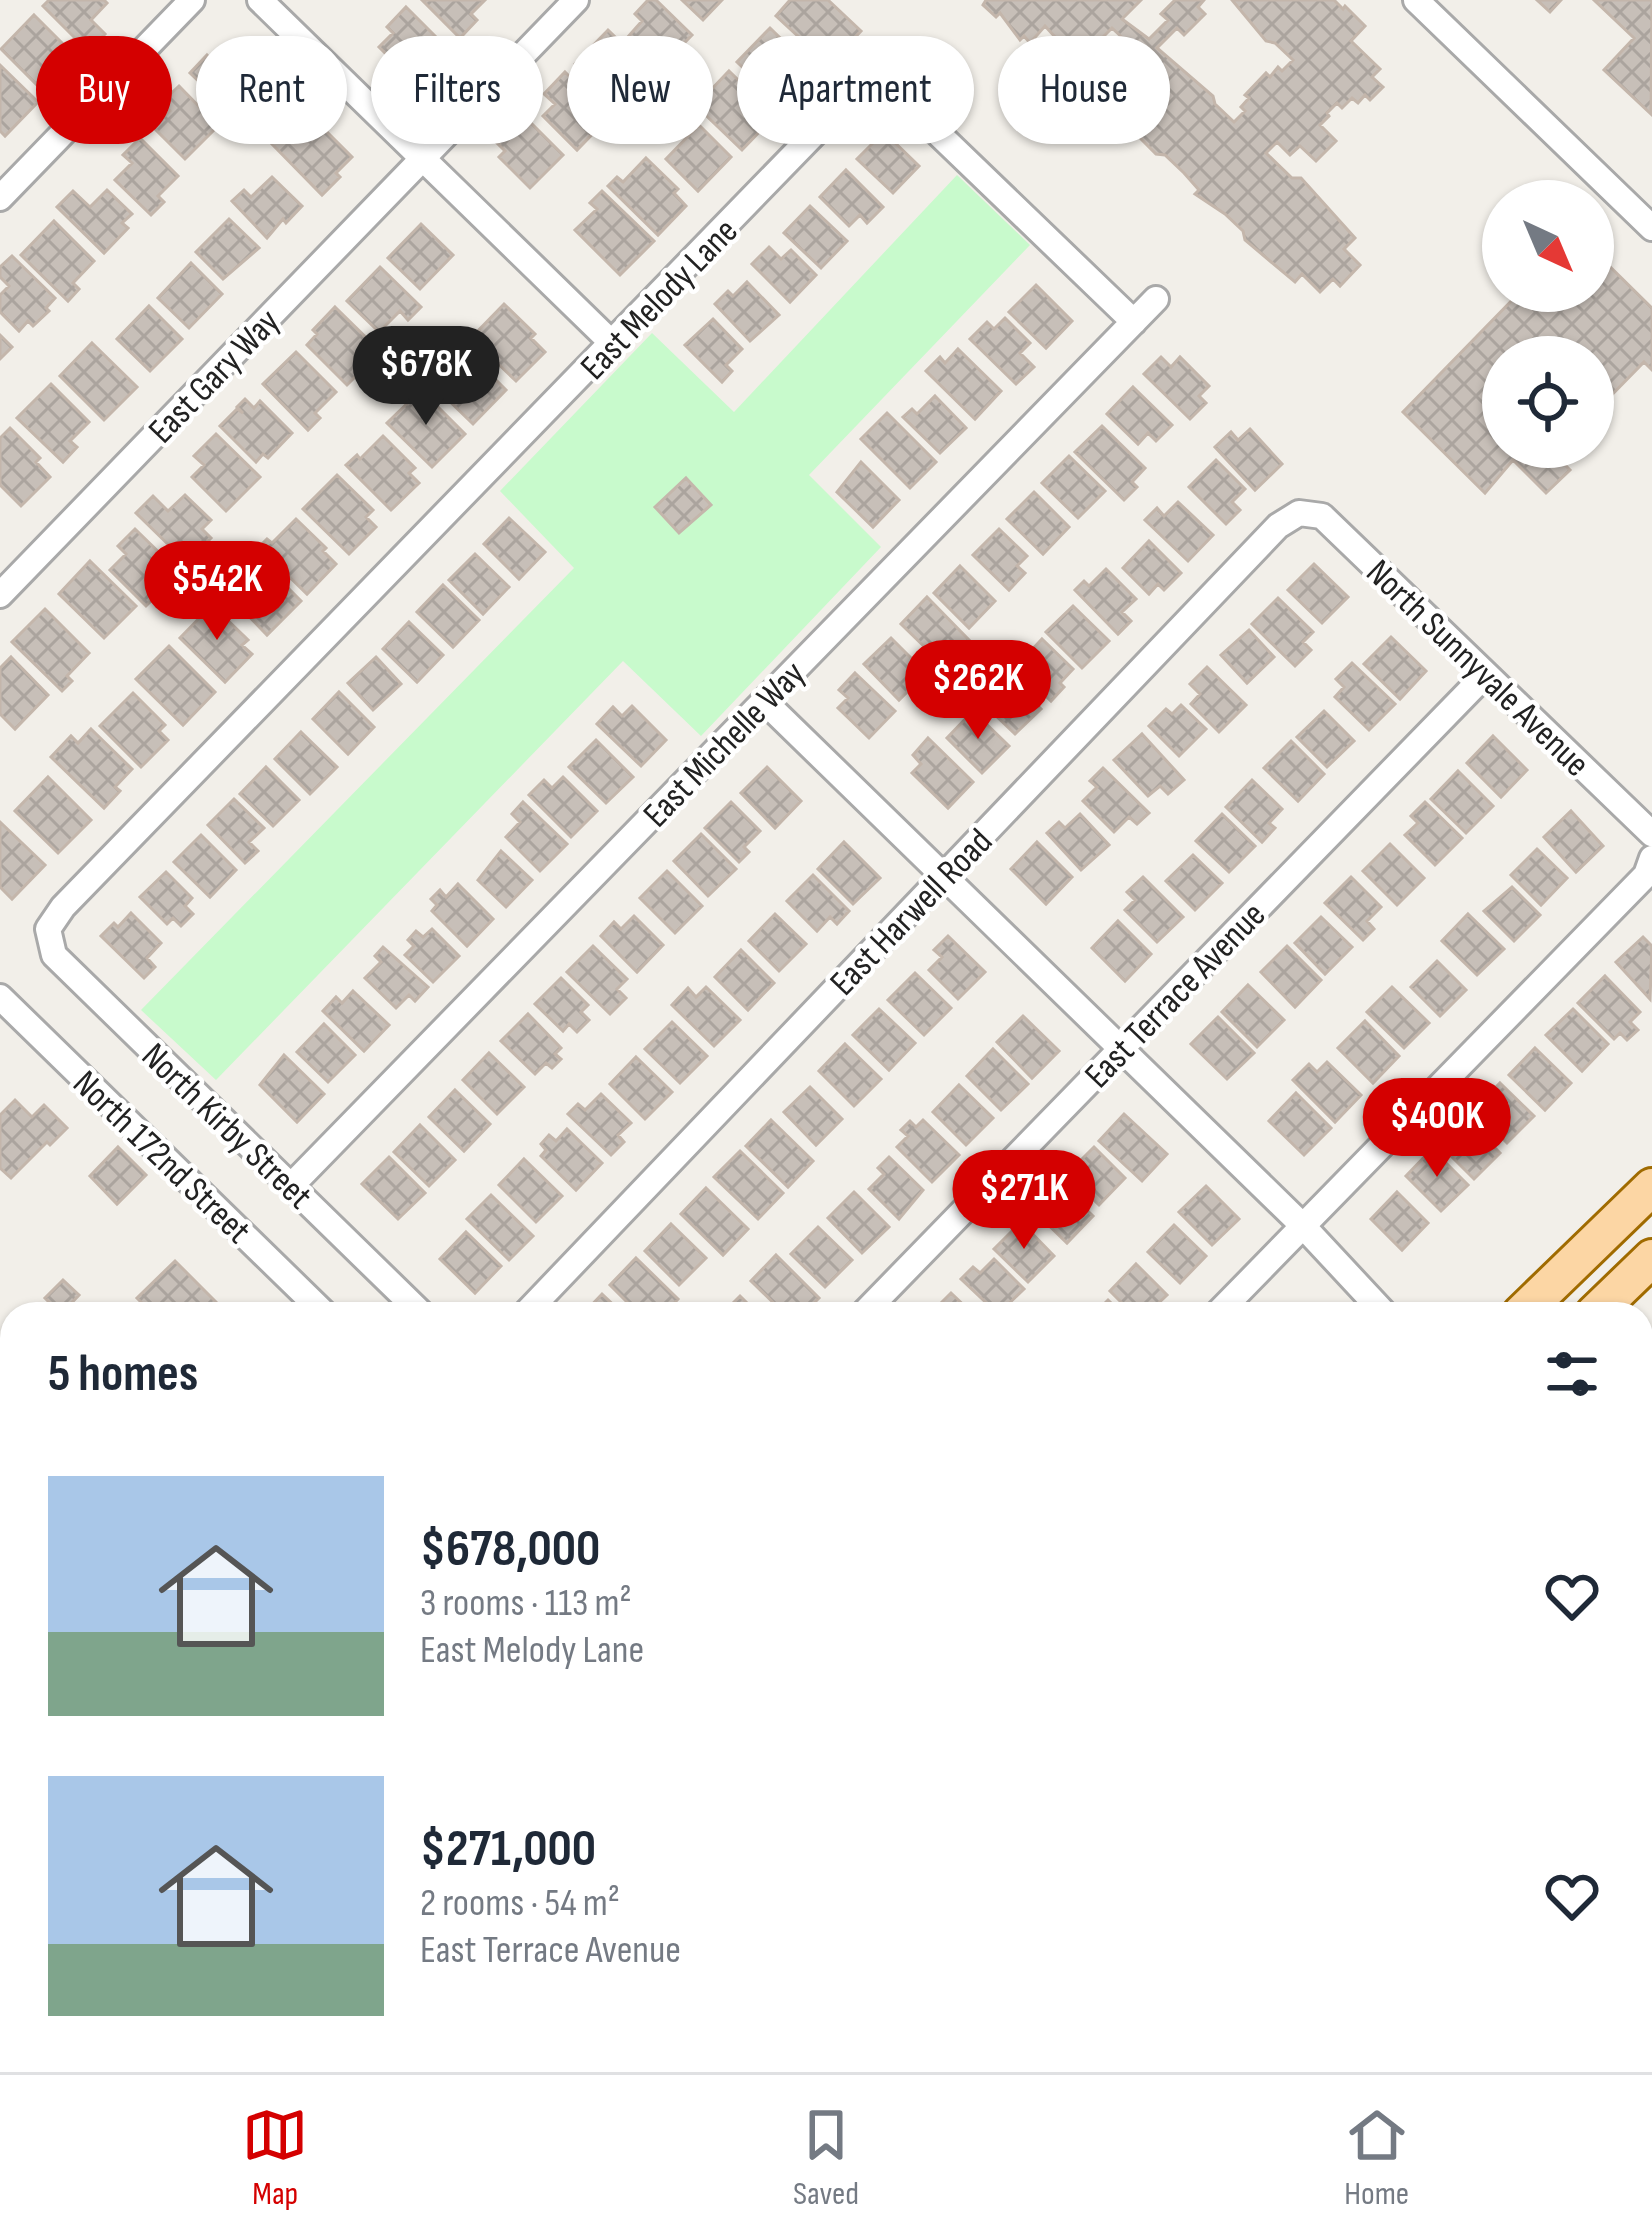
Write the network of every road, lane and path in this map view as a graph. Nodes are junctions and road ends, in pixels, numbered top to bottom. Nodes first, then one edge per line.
1 (191, 0) edge
2 (260, 0) edge
3 (576, 0) edge
4 (1416, 0) edge
5 (424, 160) junction
6 (0, 198) edge
7 (1652, 228) edge
8 (1156, 299) dead end
9 (1134, 322) junction
10 (614, 344) junction
11 (1299, 513) joint
12 (0, 595) edge
13 (1486, 674) junction
14 (764, 701) junction
15 (1652, 834) edge
16 (1652, 858) edge
17 (944, 876) junction
18 (48, 929) joint
19 (0, 997) edge
20 (1119, 1050) junction
21 (291, 1186) junction
22 (1652, 1187) edge
23 (1303, 1226) junction
24 (1652, 1258) edge
25 (314, 1302) edge
26 (410, 1302) edge
27 (536, 1302) edge
28 (875, 1302) edge
29 (1229, 1302) edge
30 (1374, 1302) edge
31 (1533, 1302) edge
32 (1606, 1302) edge

1 - 6 street
2 - 5 street
3 - 5 street, East Gary Way
4 - 7 street
5 - 10 street
5 - 12 street, East Gary Way
8 - 9 street, East Michelle Way
9 - 10 street, East Melody Lane
9 - 14 street, East Michelle Way
10 - 18 street, East Melody Lane
11 - 13 street, North Sunnyvale Avenue
11 - 17 street, East Harwell Road
13 - 15 street, North Sunnyvale Avenue
13 - 20 street, East Terrace Avenue
14 - 17 street
14 - 21 street, East Michelle Way
16 - 23 street
17 - 20 street
17 - 27 street, East Harwell Road
18 - 21 street, North Kirby Street
19 - 25 street, North 172nd Street
20 - 23 street
20 - 28 street, East Terrace Avenue
21 - 26 street, North Kirby Street
22 - 31 main road
23 - 29 street
23 - 30 street
24 - 32 main road

